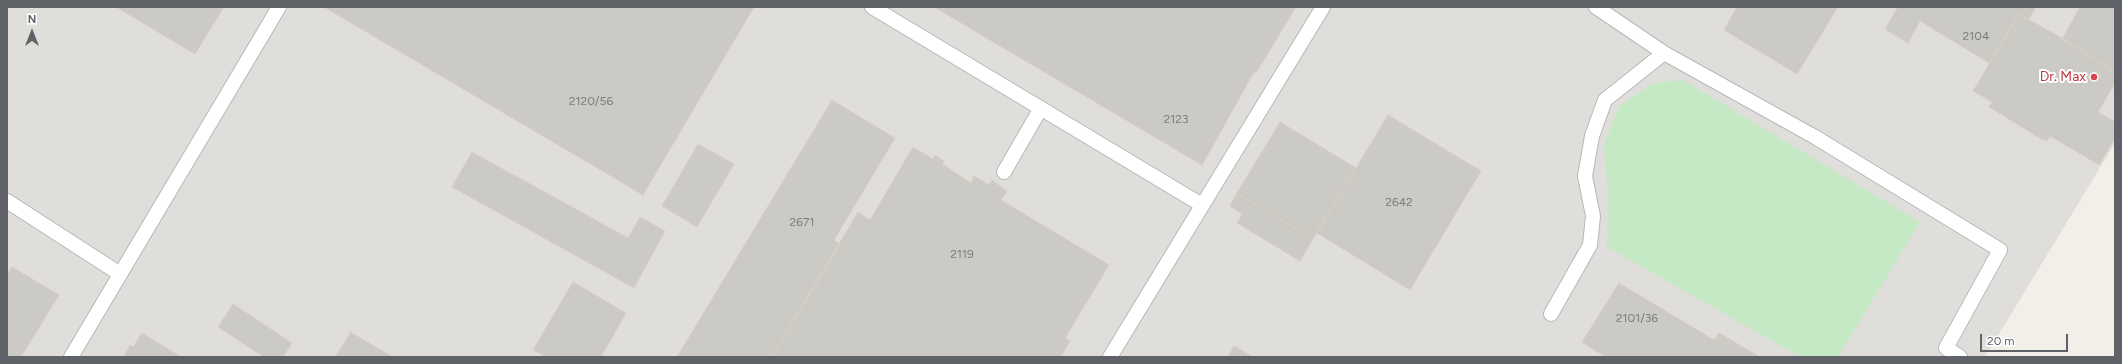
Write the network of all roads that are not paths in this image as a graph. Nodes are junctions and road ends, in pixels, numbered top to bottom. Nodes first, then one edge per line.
1 (280, 7) edge
2 (872, 7) edge
3 (1323, 7) edge
4 (1596, 7) edge
5 (1664, 52) junction
6 (1041, 108) junction
7 (1004, 172) dead end
8 (7, 201) edge
9 (1202, 204) junction
10 (120, 274) junction
11 (1551, 314) dead end
12 (71, 357) edge
13 (1110, 357) edge
14 (1960, 357) edge

1 - 10 lane
2 - 6 lane
3 - 9 lane
4 - 5 lane
5 - 11 lane
5 - 14 lane
6 - 7 lane
6 - 9 lane
8 - 10 lane
9 - 13 lane
10 - 12 lane

